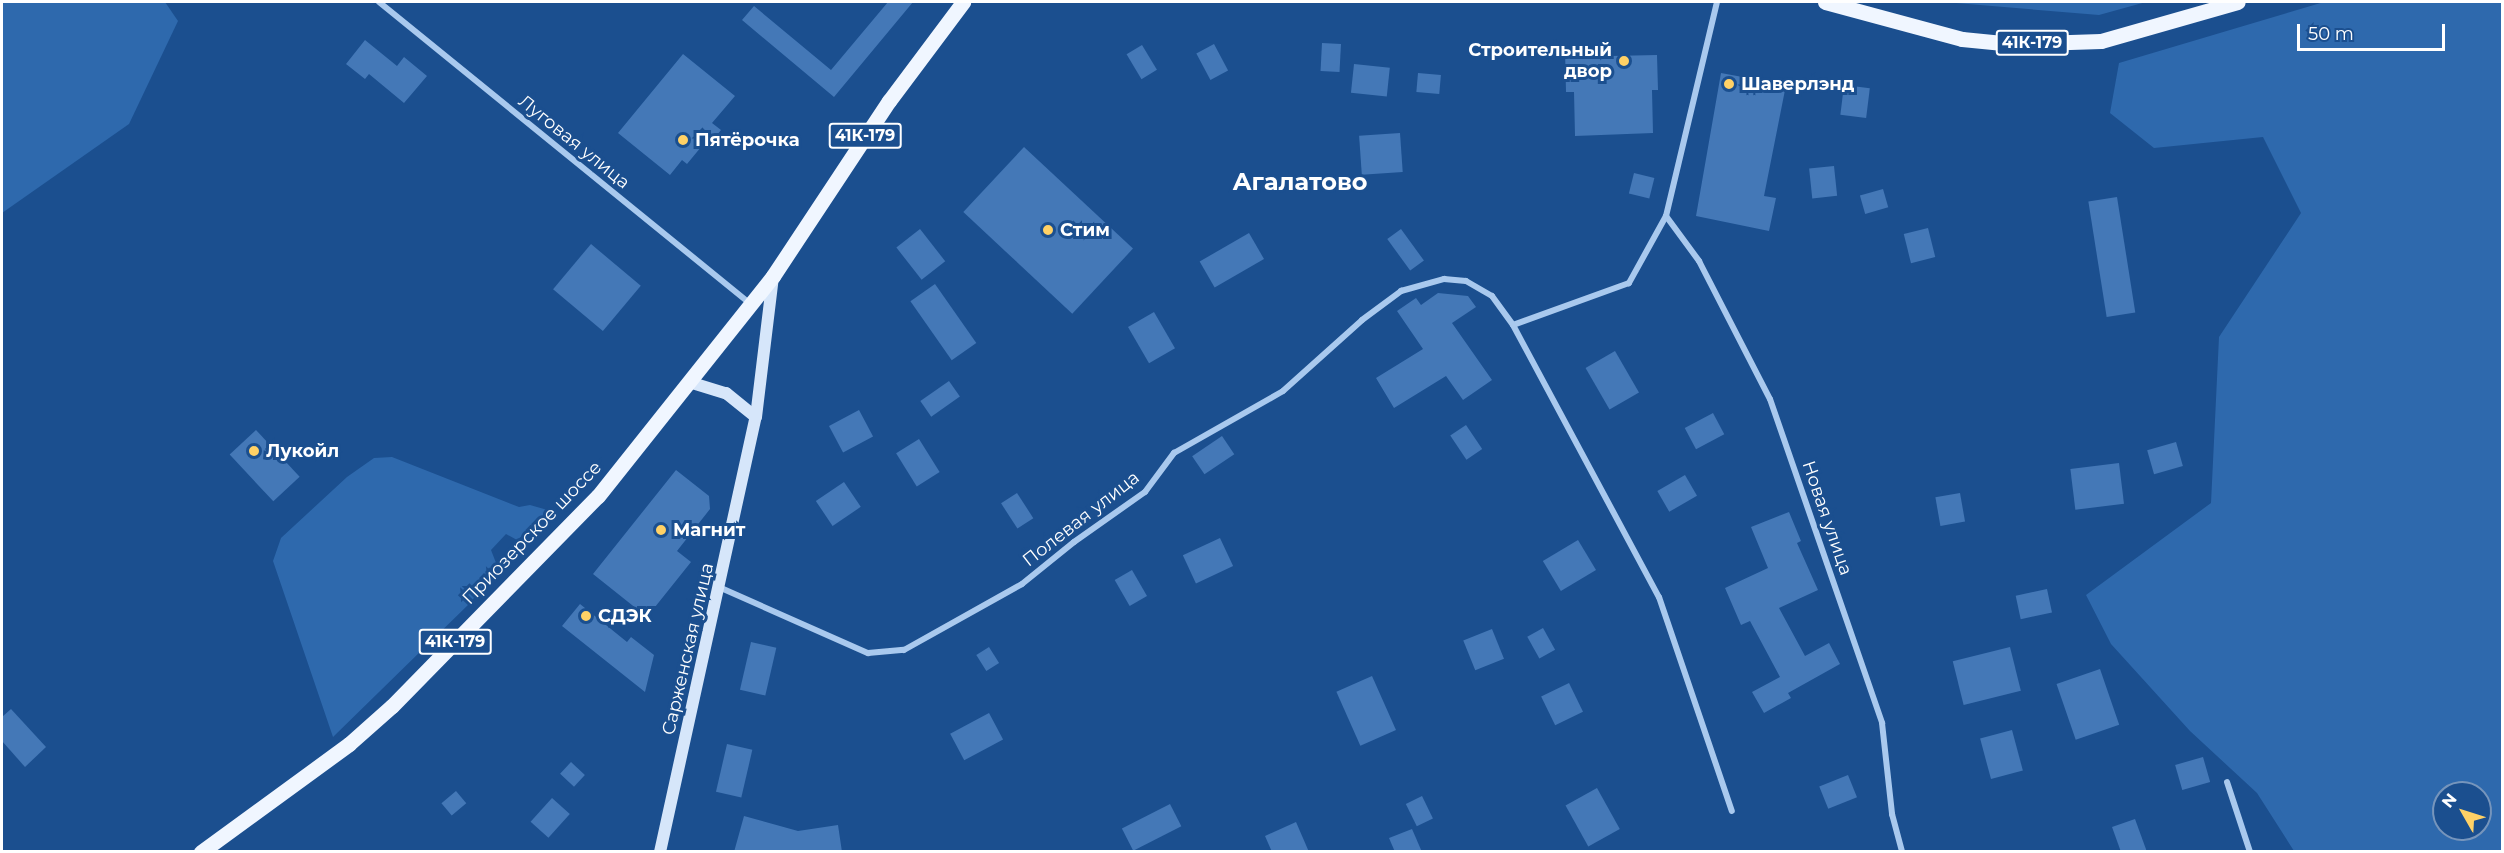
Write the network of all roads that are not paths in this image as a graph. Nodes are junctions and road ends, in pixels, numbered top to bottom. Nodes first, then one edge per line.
1 (378, 2) edge
2 (963, 2) edge
3 (1717, 2) edge
4 (1825, 2) edge
5 (2238, 2) edge
6 (1666, 216) junction
7 (773, 276) junction
8 (751, 305) junction
9 (1513, 325) junction
10 (689, 382) junction
11 (756, 417) junction
12 (721, 588) junction
13 (2227, 782) dead end
14 (1732, 811) dead end
15 (201, 852) edge
16 (660, 852) edge
17 (1902, 852) edge
18 (2250, 852) edge

1 - 8 street, Луговая улица
2 - 7 main road, 41К-179
3 - 6 street
4 - 5 main road, 41К-179
6 - 9 street
6 - 17 street, Новая улица
7 - 8 main road, Приозерское шоссе / 41К-179
7 - 11 main road, Сарженская улица
8 - 10 main road, Приозерское шоссе / 41К-179
9 - 12 street, Полевая улица
9 - 14 street, Полевая улица
10 - 11 main road
10 - 15 main road, Приозерское шоссе / 41К-179
11 - 12 main road, Сарженская улица
12 - 16 main road, Сарженская улица
13 - 18 street

